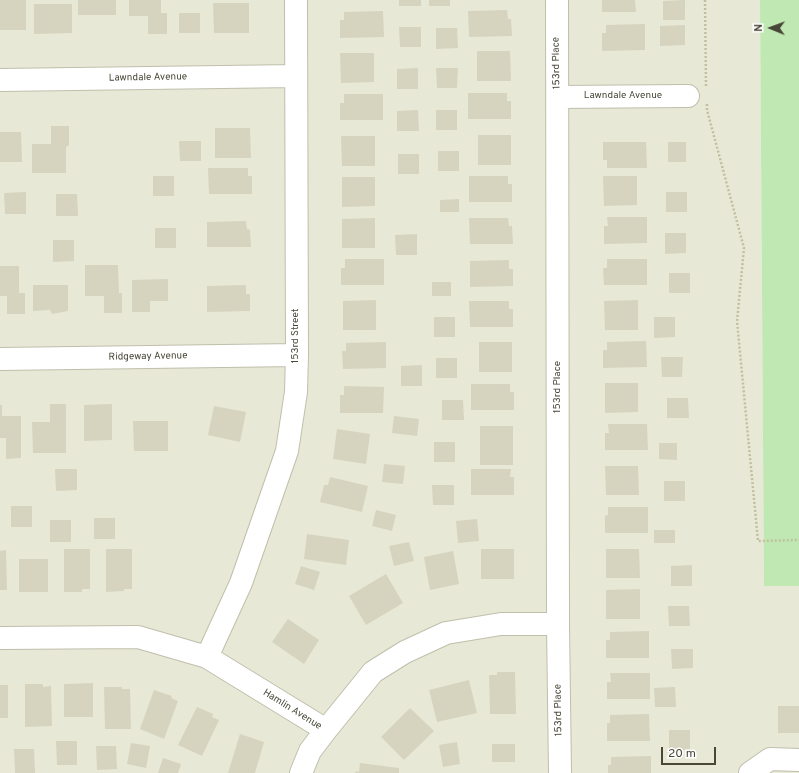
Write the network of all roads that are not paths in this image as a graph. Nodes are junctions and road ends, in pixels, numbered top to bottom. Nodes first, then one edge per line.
1 (296, 0) edge
2 (557, 0) edge
3 (296, 76) junction
4 (0, 80) edge
5 (558, 97) junction
6 (700, 97) road end
7 (297, 355) junction
8 (0, 359) edge
9 (558, 624) junction
10 (0, 638) edge
11 (207, 657) junction
12 (326, 730) junction
13 (799, 760) edge
14 (301, 773) edge
15 (560, 773) edge
16 (750, 773) edge

1 - 3 street, 153rd Street
2 - 5 street, 153rd Place
3 - 4 street, Lawndale Avenue
3 - 7 street, 153rd Street
5 - 6 street, Lawndale Avenue
5 - 9 street, 153rd Place
7 - 8 street, Ridgeway Avenue
7 - 11 street, 153rd Street
9 - 12 street, Hamlin Avenue
9 - 15 street, 153rd Place
10 - 11 street, Hamlin Avenue
11 - 12 street, Hamlin Avenue
12 - 14 street
13 - 16 street

